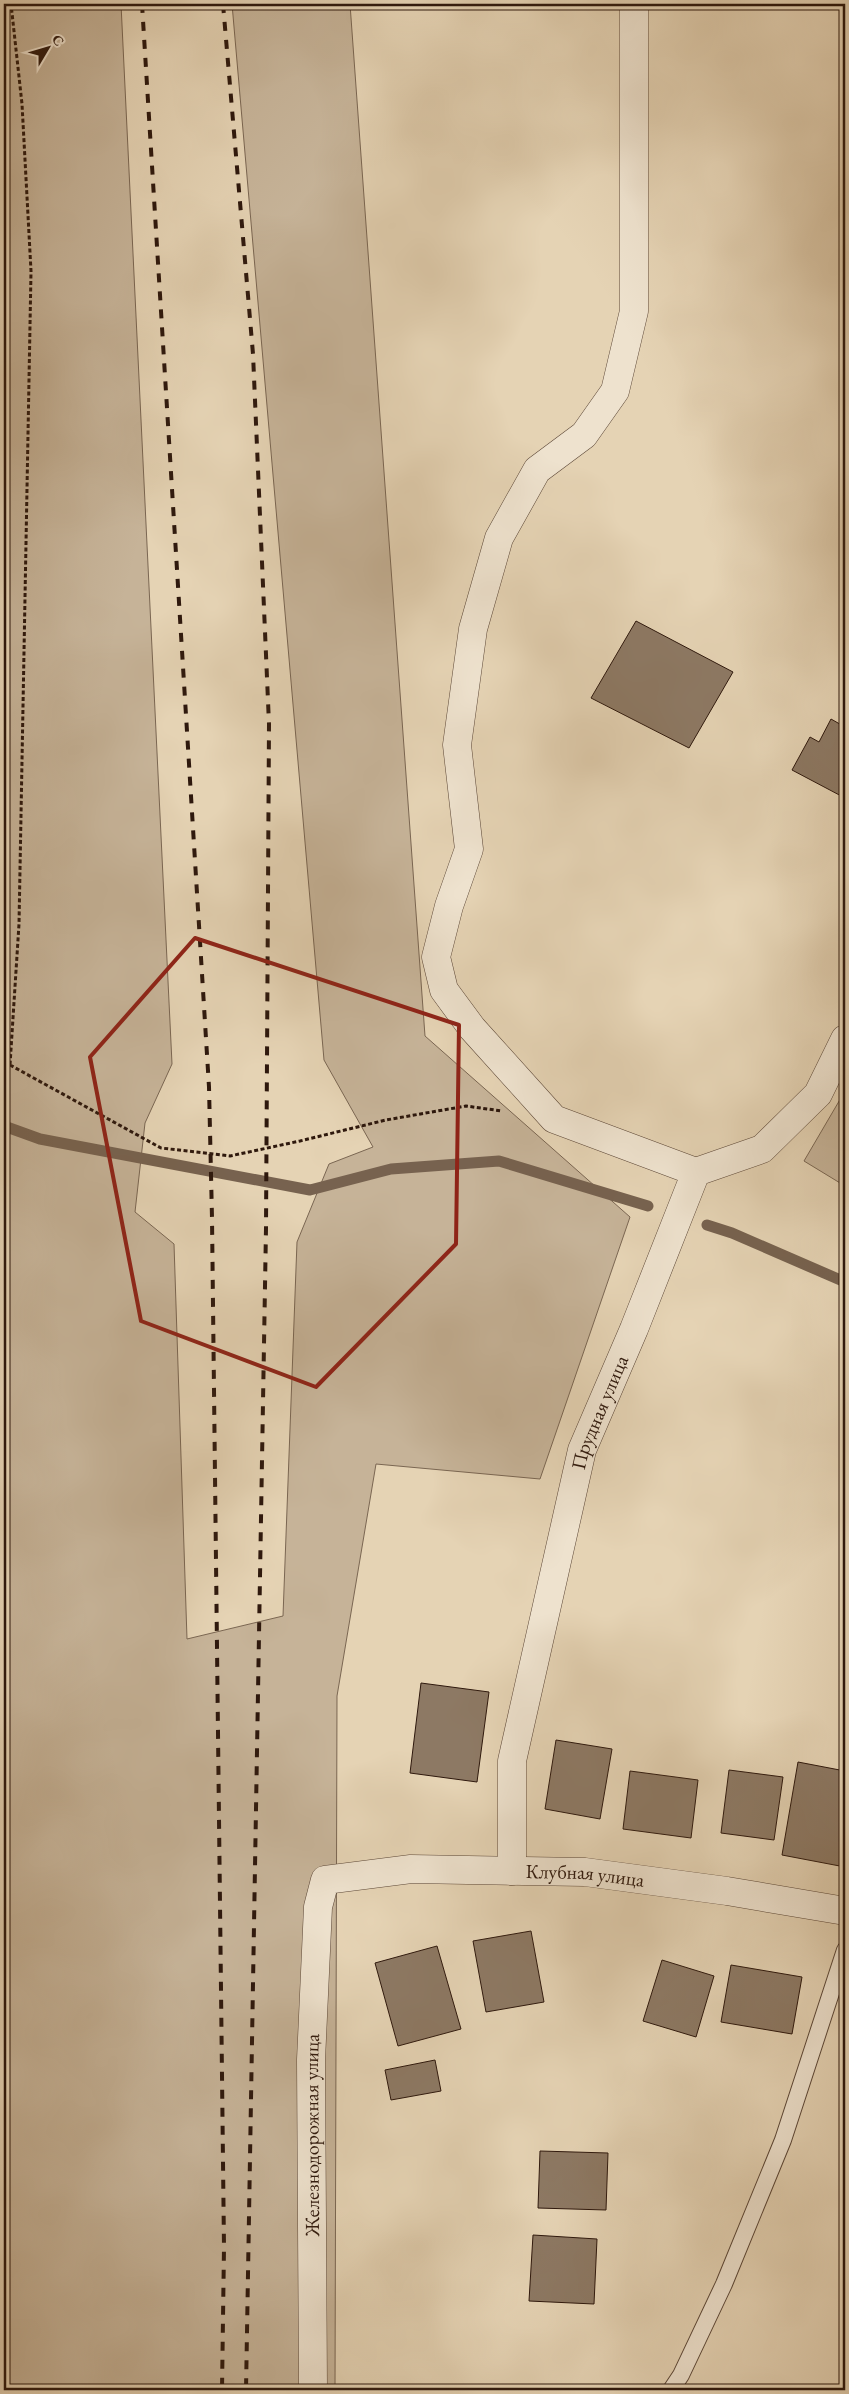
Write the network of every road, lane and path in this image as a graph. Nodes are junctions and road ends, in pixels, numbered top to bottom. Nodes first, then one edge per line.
1 (11, 4) edge
2 (634, 4) edge
3 (845, 1039) edge
4 (4, 1064) edge
5 (10, 1065) junction
6 (554, 1119) junction
7 (696, 1172) junction
8 (512, 1871) junction
9 (325, 1880) joint
10 (845, 1911) edge
11 (845, 1950) edge
12 (313, 2390) edge
13 (671, 2390) edge

1 - 5 path
2 - 6 street
3 - 7 street
4 - 5 path
5 - 6 path
6 - 7 street
7 - 8 street, Прудная улица
8 - 9 street, Клубная улица
8 - 10 street, Клубная улица
9 - 12 street, Железнодорожная улица
11 - 13 lane

